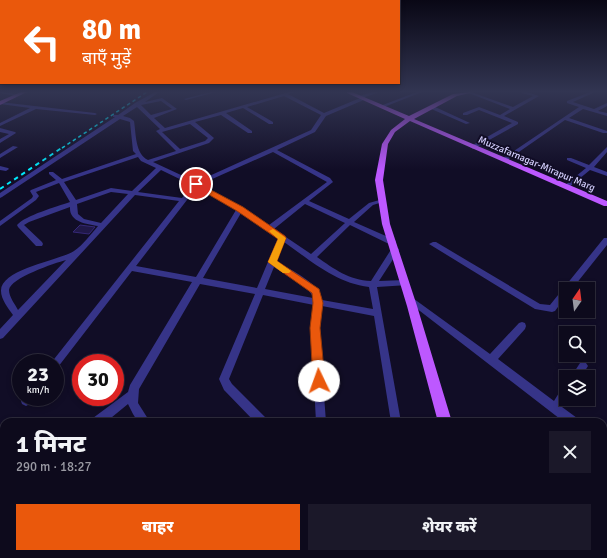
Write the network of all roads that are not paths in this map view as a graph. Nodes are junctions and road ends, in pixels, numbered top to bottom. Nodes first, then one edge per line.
1 (12, 118) edge
2 (114, 118) edge
3 (123, 118) edge
4 (152, 118) edge
5 (205, 118) edge
6 (229, 118) edge
7 (263, 118) edge
8 (322, 118) edge
9 (410, 118) joint
10 (457, 118) edge
11 (505, 118) edge
12 (566, 119) joint
13 (191, 122) junction
14 (271, 123) dead end
15 (468, 123) dead end
16 (1, 124) edge
17 (164, 129) junction
18 (0, 130) edge
19 (250, 132) dead end
20 (606, 132) edge
21 (0, 141) edge
22 (15, 147) dead end
23 (473, 147) junction
24 (607, 149) edge
25 (273, 150) junction
26 (179, 151) junction
27 (139, 155) junction
28 (0, 156) edge
29 (600, 157) junction
30 (569, 159) dead end
31 (607, 159) edge
32 (504, 160) junction
33 (148, 162) junction
34 (590, 167) junction
35 (160, 168) junction
36 (51, 173) dead end
37 (607, 174) edge
38 (61, 181) junction
39 (196, 184) junction
40 (566, 187) junction
41 (134, 192) junction
42 (0, 196) edge
43 (184, 200) junction
44 (382, 201) junction
45 (305, 202) junction
46 (74, 203) junction
47 (607, 204) edge
48 (240, 209) junction
49 (349, 222) junction
50 (0, 224) edge
51 (103, 225) junction
52 (269, 229) junction
53 (282, 238) junction
54 (607, 240) edge
55 (39, 244) dead end
56 (433, 244) dead end
57 (393, 246) junction
58 (77, 253) junction
59 (312, 257) junction
60 (272, 262) junction
61 (130, 268) junction
62 (199, 281) junction
63 (573, 282) edge
64 (405, 283) junction
65 (373, 285) junction
66 (260, 291) junction
67 (410, 299) junction
68 (559, 300) edge
69 (318, 303) junction
70 (378, 313) junction
71 (18, 316) junction
72 (522, 326) dead end
73 (0, 335) edge
74 (63, 354) edge
75 (492, 359) junction
76 (583, 366) dead end
77 (580, 370) edge
78 (131, 396) junction
79 (559, 402) edge
80 (555, 408) junction
81 (102, 418) edge
82 (142, 418) edge
83 (258, 418) edge
84 (321, 418) edge
85 (395, 418) edge
86 (444, 418) edge
87 (568, 418) edge

1 - 16 street
2 - 42 street
3 - 27 street
4 - 17 street
5 - 13 street
6 - 19 street
7 - 14 street
8 - 25 street
9 - 23 main road, Muzzafarnagar-Mirapur Marg
9 - 44 main road
10 - 15 street
11 - 23 street
12 - 20 street
12 - 32 street
13 - 17 street
13 - 26 street
17 - 26 street
18 - 21 street
22 - 28 street
23 - 32 main road, Muzzafarnagar-Mirapur Marg
24 - 29 street
25 - 39 street
25 - 45 street
26 - 33 street
27 - 33 street
27 - 38 street
29 - 31 street
29 - 34 street
30 - 34 street
32 - 40 main road, Muzzafarnagar-Mirapur Marg
33 - 35 street
34 - 37 street
34 - 40 street
35 - 39 street
35 - 41 street
36 - 38 street
38 - 46 street
38 - 50 street
39 - 43 street
39 - 48 street
40 - 47 main road, Muzzafarnagar-Mirapur Marg
41 - 43 street
41 - 46 street
41 - 51 street
43 - 61 street
44 - 49 street
44 - 57 main road
45 - 49 street
45 - 52 street
46 - 51 street
46 - 55 street
48 - 52 street
48 - 62 street
49 - 57 street
49 - 59 street
51 - 58 street
52 - 53 street
53 - 59 street
53 - 60 street
54 - 63 street
56 - 68 street
57 - 64 main road
57 - 65 street
58 - 71 street
58 - 71 street
59 - 65 street
60 - 66 street
60 - 69 street
61 - 62 street
61 - 74 street
62 - 66 street
62 - 78 street
64 - 65 street
64 - 67 main road
65 - 70 street
66 - 69 street
66 - 83 street
67 - 75 street
67 - 86 main road
69 - 70 street
69 - 84 street
70 - 85 street
71 - 73 street
72 - 75 street
75 - 80 street
76 - 77 street
78 - 81 street
78 - 82 street
79 - 80 street
80 - 87 street

